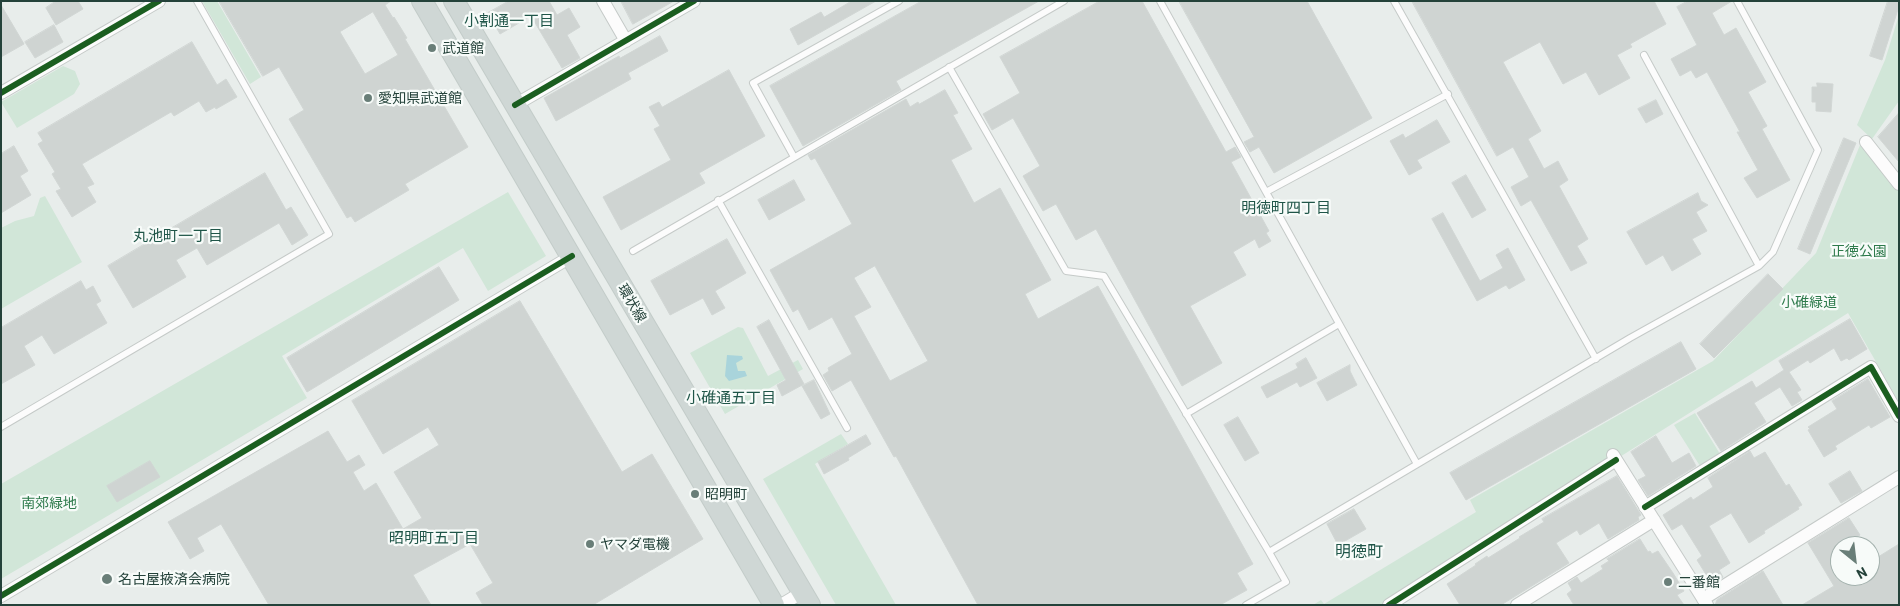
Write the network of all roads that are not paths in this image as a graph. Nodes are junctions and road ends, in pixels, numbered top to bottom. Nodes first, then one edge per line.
1 (158, 1) edge
2 (197, 1) edge
3 (422, 1) edge
4 (454, 1) edge
5 (603, 1) edge
6 (694, 1) edge
7 (898, 1) edge
8 (1064, 1) edge
9 (1160, 1) edge
10 (1394, 1) edge
11 (1737, 1) edge
12 (626, 41) junction
13 (1644, 56) dead end
14 (949, 67) junction
15 (1, 93) edge
16 (1448, 94) junction
17 (515, 105) junction
18 (1866, 142) dead end
19 (794, 157) junction
20 (1899, 184) edge
21 (1266, 192) junction
22 (718, 200) junction
23 (633, 251) dead end
24 (572, 256) junction
25 (1759, 266) junction
26 (1339, 324) junction
27 (1596, 359) junction
28 (1186, 414) junction
29 (1899, 416) edge
30 (1, 427) edge
31 (847, 428) dead end
32 (1417, 464) junction
33 (1899, 477) edge
34 (1645, 507) junction
35 (1654, 520) junction
36 (1269, 552) junction
37 (1, 596) edge
38 (807, 598) edge
39 (1705, 602) edge
40 (774, 605) edge
41 (781, 605) edge
42 (1246, 605) edge
43 (1389, 605) edge
44 (1517, 605) edge

1 - 15 street
2 - 30 lane
3 - 24 main road, 環状線
4 - 17 main road, 環状線
5 - 12 street
6 - 12 street
7 - 19 lane
8 - 14 lane
9 - 21 lane
10 - 16 lane
11 - 25 lane
12 - 17 street
13 - 25 lane
14 - 19 lane
14 - 28 lane
16 - 21 lane
16 - 27 lane
17 - 38 main road, 環状線
18 - 20 street
19 - 22 lane
21 - 26 lane
22 - 23 lane
22 - 31 lane
24 - 37 street
24 - 40 main road, 環状線
25 - 27 lane
26 - 28 lane
26 - 32 lane
27 - 32 lane
28 - 36 lane
29 - 34 street
32 - 36 lane
33 - 39 street
34 - 35 street
34 - 43 street
35 - 39 street
35 - 44 street
36 - 42 lane
38 - 41 street

